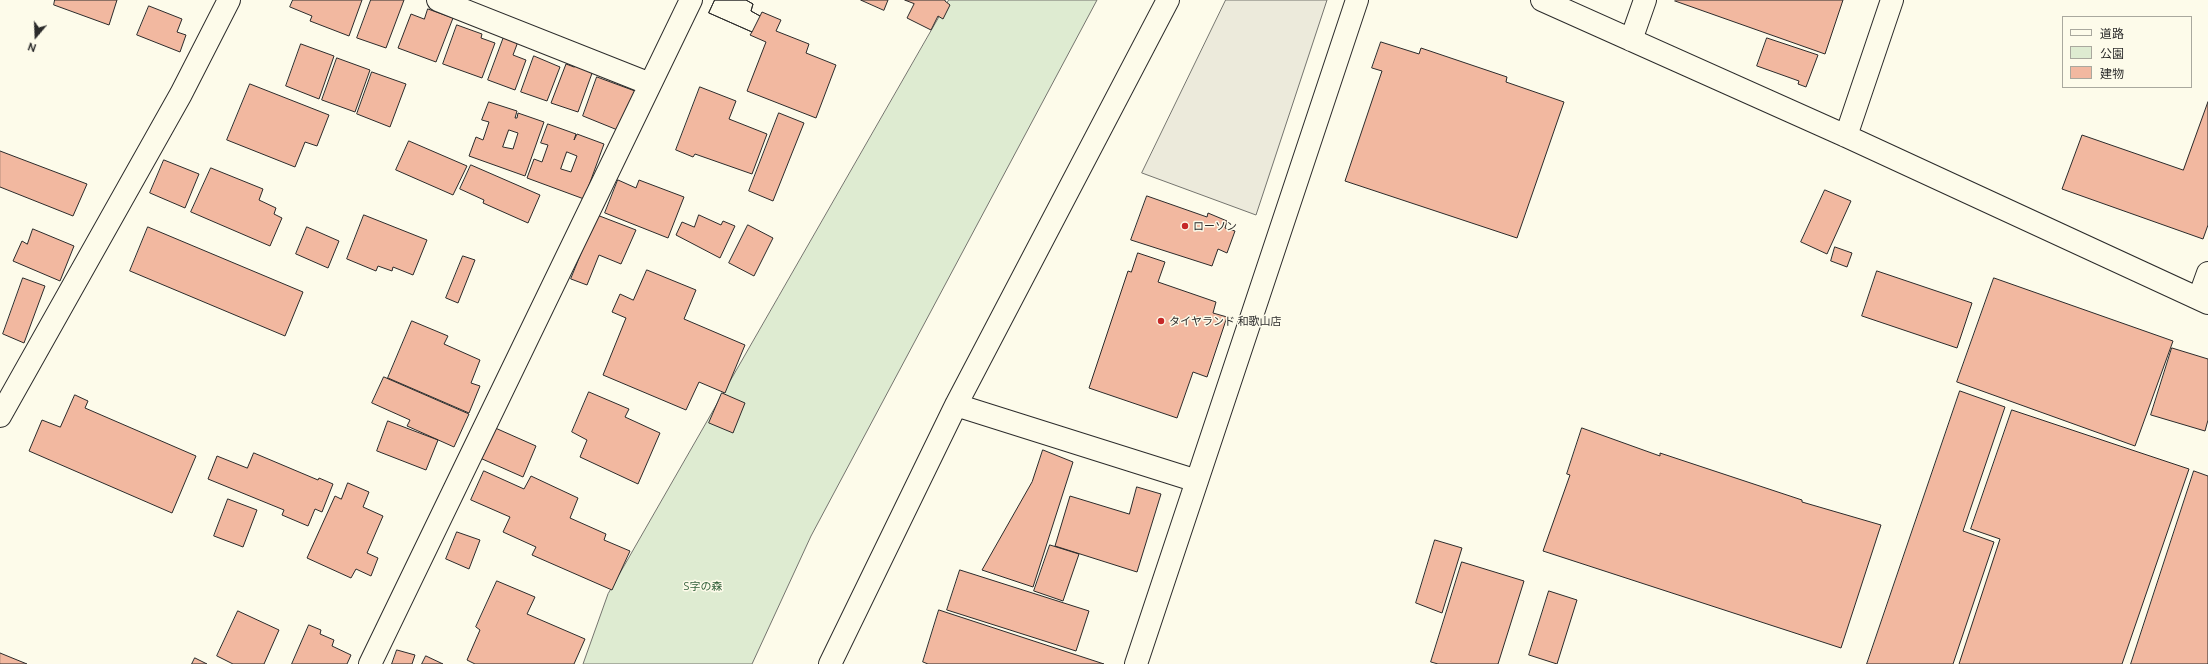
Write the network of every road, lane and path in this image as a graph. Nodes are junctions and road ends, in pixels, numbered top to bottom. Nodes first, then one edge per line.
1 (229, 0) edge
2 (438, 0) edge
3 (691, 0) edge
4 (1168, 0) edge
5 (1357, 0) edge
6 (1542, 0) edge
7 (1644, 0) edge
8 (1892, 0) edge
9 (1631, 40) junction
10 (650, 84) junction
11 (1846, 136) junction
12 (2208, 273) edge
13 (2203, 301) edge
14 (956, 404) junction
15 (0, 416) edge
16 (1197, 481) junction
17 (1140, 663) edge
18 (370, 664) edge
19 (830, 664) edge

1 - 15 street
2 - 10 street
3 - 10 street
4 - 14 street
5 - 16 street
6 - 9 street
7 - 9 street
8 - 11 street
9 - 11 street
10 - 18 street
11 - 13 street
12 - 13 street
14 - 16 street
14 - 19 street
16 - 17 street

